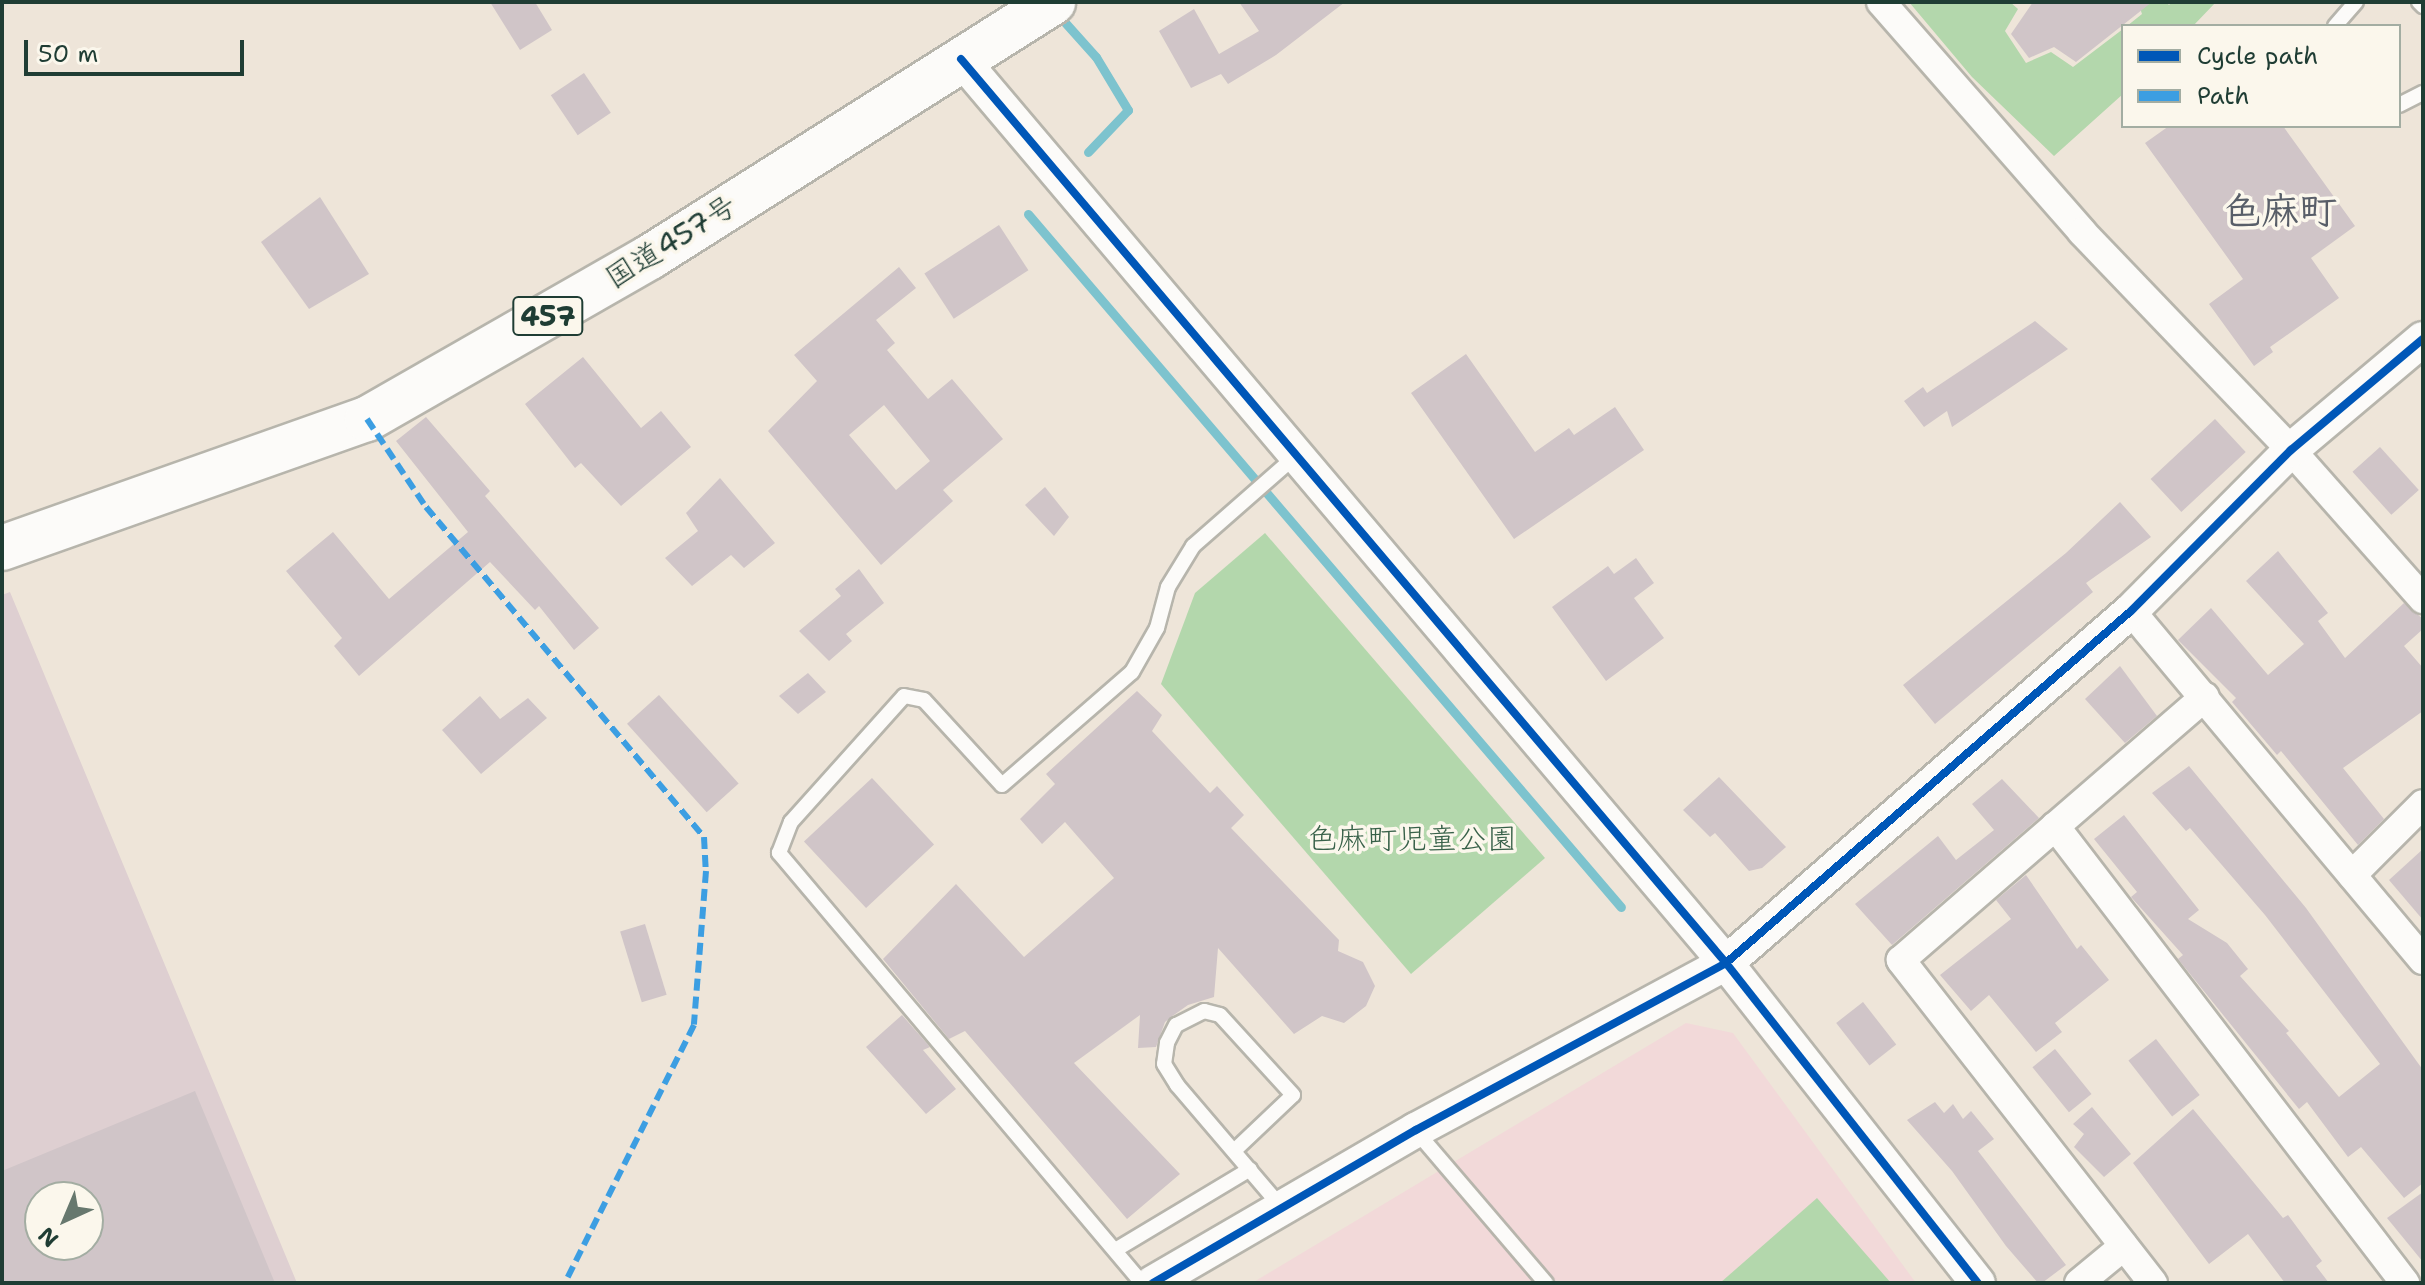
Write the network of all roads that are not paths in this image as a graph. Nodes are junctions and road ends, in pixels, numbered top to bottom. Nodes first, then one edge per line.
1 (1053, 2) edge
2 (1881, 2) edge
3 (2356, 2) edge
4 (2336, 24) edge
5 (961, 59) junction
6 (2423, 93) edge
7 (2401, 104) edge
8 (2423, 339) edge
9 (2291, 450) junction
10 (1285, 464) junction
11 (2, 548) edge
12 (2423, 599) edge
13 (2131, 611) junction
14 (2205, 697) junction
15 (2423, 804) edge
16 (2055, 826) junction
17 (2352, 875) junction
18 (2423, 960) edge
19 (1726, 963) junction
20 (1416, 1130) junction
21 (1234, 1151) junction
22 (1250, 1169) junction
23 (1283, 1208) junction
24 (2124, 1246) junction
25 (1117, 1249) junction
26 (1142, 1283) edge
27 (1153, 1283) edge
28 (1546, 1283) edge
29 (1978, 1283) edge
30 (2079, 1283) edge
31 (2153, 1283) edge
32 (2405, 1283) edge

1 - 5 highway, 国道457号 / 457
2 - 9 street
3 - 4 lane
5 - 10 street
5 - 11 highway, 国道457号 / 457
6 - 7 lane
8 - 9 street
9 - 12 street
9 - 13 street
10 - 19 street
10 - 25 lane
13 - 14 street
13 - 19 street
14 - 16 street
14 - 17 street
15 - 17 street
16 - 24 street
16 - 32 street
17 - 18 street
19 - 20 street
19 - 29 street
20 - 23 street
20 - 28 lane
21 - 21 lane
21 - 22 lane
22 - 23 lane
22 - 25 lane
23 - 27 street
24 - 30 street
24 - 31 street
25 - 26 lane

